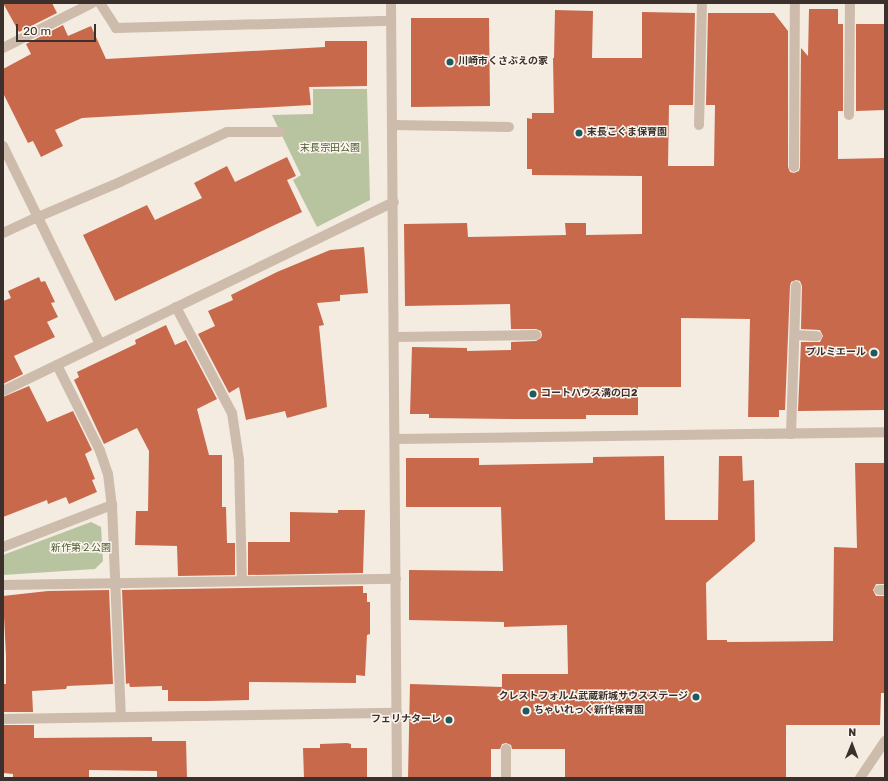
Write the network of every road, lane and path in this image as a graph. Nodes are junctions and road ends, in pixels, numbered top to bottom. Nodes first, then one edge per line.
1 (92, 3) edge
2 (100, 3) edge
3 (391, 3) edge
4 (702, 3) edge
5 (796, 3) edge
6 (850, 3) edge
7 (391, 21) junction
8 (3, 48) edge
9 (849, 115) dead end
10 (699, 124) dead end
11 (393, 125) junction
12 (510, 126) dead end
13 (280, 132) dead end
14 (3, 146) edge
15 (794, 166) dead end
16 (394, 202) junction
17 (38, 217) junction
18 (3, 234) edge
19 (796, 286) dead end
20 (176, 307) junction
21 (536, 335) dead end
22 (795, 335) junction
23 (817, 336) dead end
24 (395, 337) junction
25 (100, 344) junction
26 (57, 364) junction
27 (3, 391) edge
28 (885, 432) edge
29 (792, 434) junction
30 (396, 439) junction
31 (112, 505) junction
32 (3, 546) edge
33 (396, 579) junction
34 (242, 581) junction
35 (115, 583) junction
36 (3, 585) edge
37 (397, 713) junction
38 (121, 717) junction
39 (3, 719) edge
40 (885, 741) edge
41 (506, 749) dead end
42 (397, 778) edge
43 (506, 778) edge
44 (860, 778) edge

1 - 8 street
2 - 7 street
3 - 7 street
4 - 10 street
5 - 15 street
6 - 9 street
7 - 11 street
11 - 12 street
11 - 16 street
13 - 17 street
14 - 17 street
16 - 20 street
16 - 24 street
17 - 18 street
17 - 25 street
19 - 22 street
20 - 25 street
20 - 34 street
21 - 24 street
22 - 23 street
22 - 29 street
24 - 30 street
25 - 26 street
26 - 27 street
26 - 31 street
28 - 29 street
29 - 30 street
30 - 33 street
31 - 32 street
31 - 35 street
33 - 34 street
33 - 37 street
34 - 35 street
35 - 36 street
35 - 38 street
37 - 38 street
37 - 42 street
38 - 39 street
40 - 44 street
41 - 43 street

